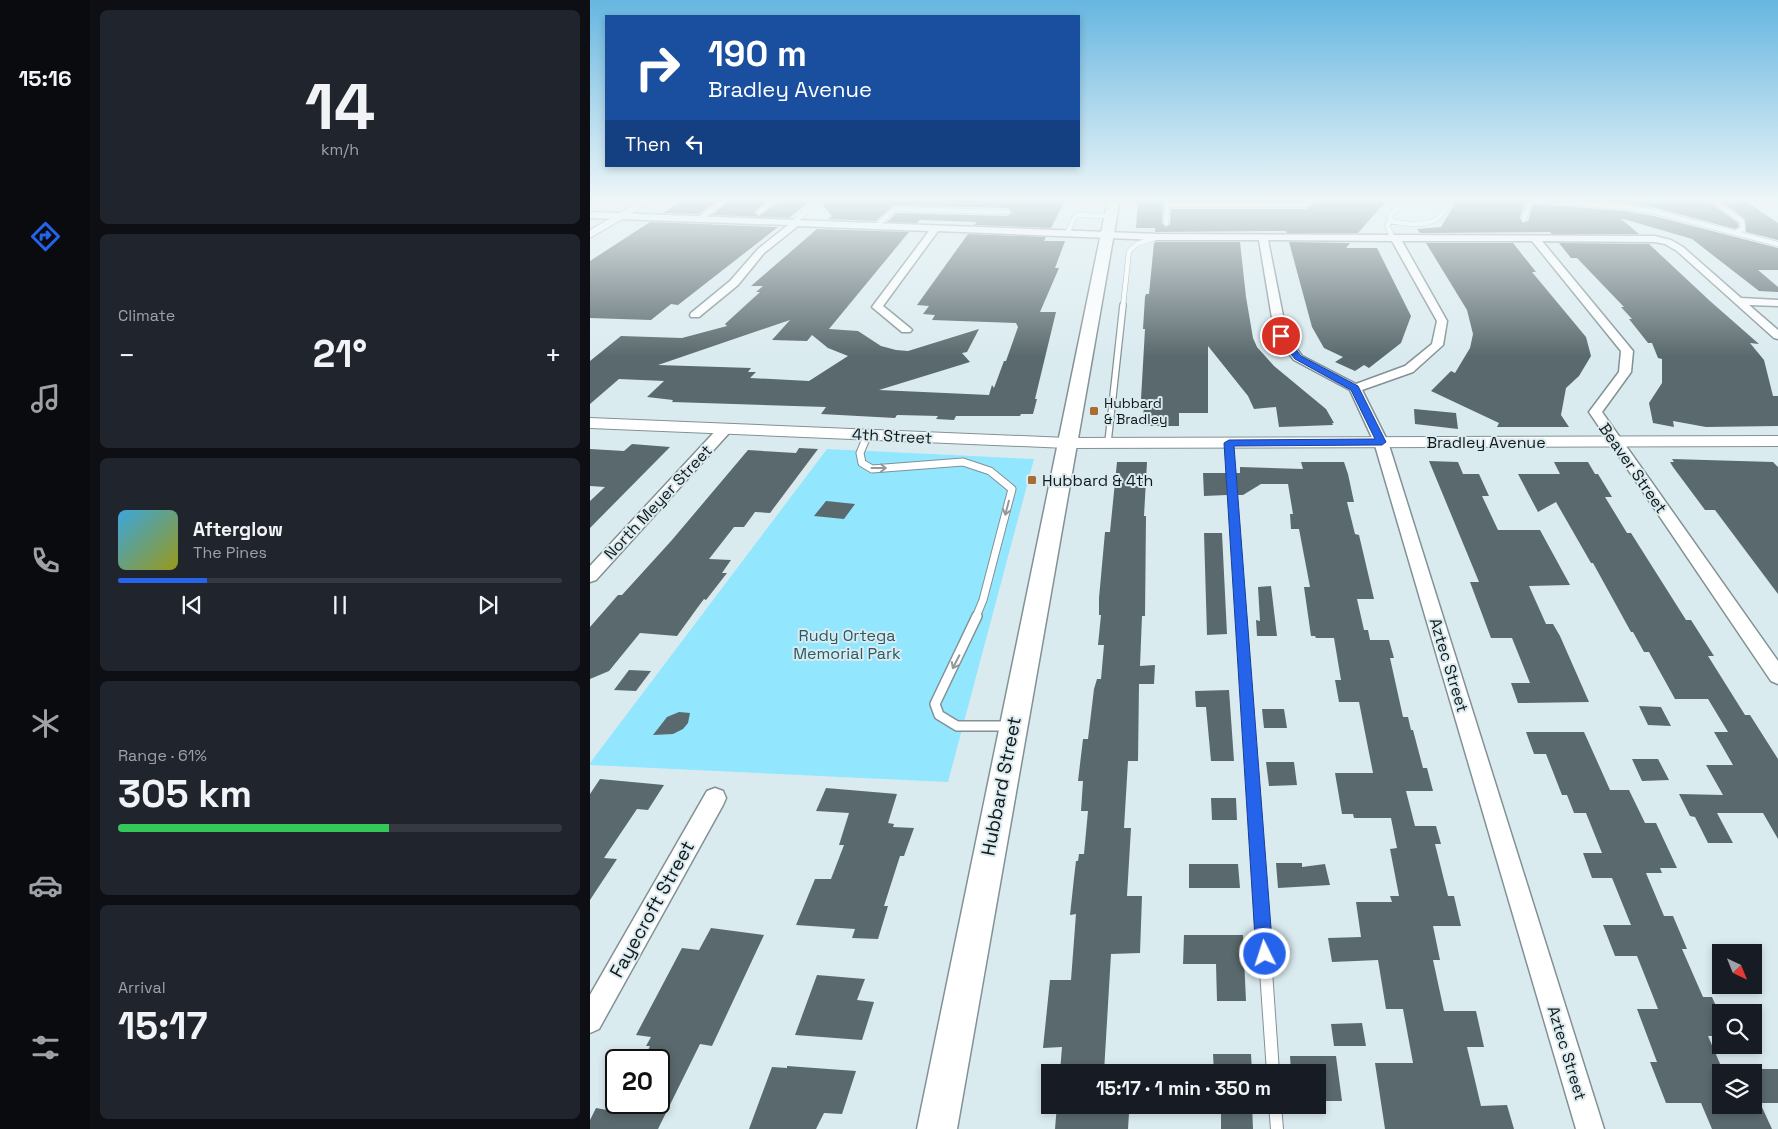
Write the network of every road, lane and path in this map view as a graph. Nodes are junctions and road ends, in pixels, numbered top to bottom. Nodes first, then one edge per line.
1 (759, 252) edge
2 (918, 252) edge
3 (1103, 252) edge
4 (1129, 252) edge
5 (1264, 252) edge
6 (1405, 252) edge
7 (1545, 252) edge
8 (1684, 252) edge
9 (1739, 301) junction
10 (1778, 303) edge
11 (695, 315) dead end
12 (906, 330) dead end
13 (1778, 336) edge
14 (1355, 388) junction
15 (590, 423) edge
16 (725, 429) junction
17 (868, 435) junction
18 (1778, 441) edge
19 (1382, 442) junction
20 (1616, 442) junction
21 (1067, 443) junction
22 (1108, 443) junction
23 (1229, 443) junction
24 (1195, 444) joint
25 (590, 576) edge
26 (1778, 676) edge
27 (1013, 726) junction
28 (715, 798) dead end
29 (590, 1020) edge
30 (1272, 1064) edge
31 (1276, 1114) edge
32 (937, 1129) edge
33 (1277, 1129) edge
34 (1590, 1129) edge

1 - 11 street
2 - 12 street
3 - 21 main road, Hubbard Street
4 - 22 lane
5 - 14 street
6 - 14 street
7 - 20 street, Beaver Street
8 - 9 street
9 - 10 street
9 - 13 street
14 - 19 street, Aztec Street
15 - 16 street, 4th Street
16 - 17 street, 4th Street
16 - 25 street, North Meyer Street
17 - 21 street, 4th Street
17 -> 27 lane
18 - 20 street, Bradley Avenue
19 - 20 street, Bradley Avenue
19 - 23 street, Bradley Avenue
19 - 34 street, Aztec Street
20 - 26 street, Beaver Street
21 - 22 street, 4th Street
21 - 27 main road, Hubbard Street
22 - 24 street, 4th Street
23 - 24 street, Bradley Avenue
23 - 30 lane
27 - 32 main road, Hubbard Street
28 - 29 street, Fayecroft Street
31 - 33 lane

